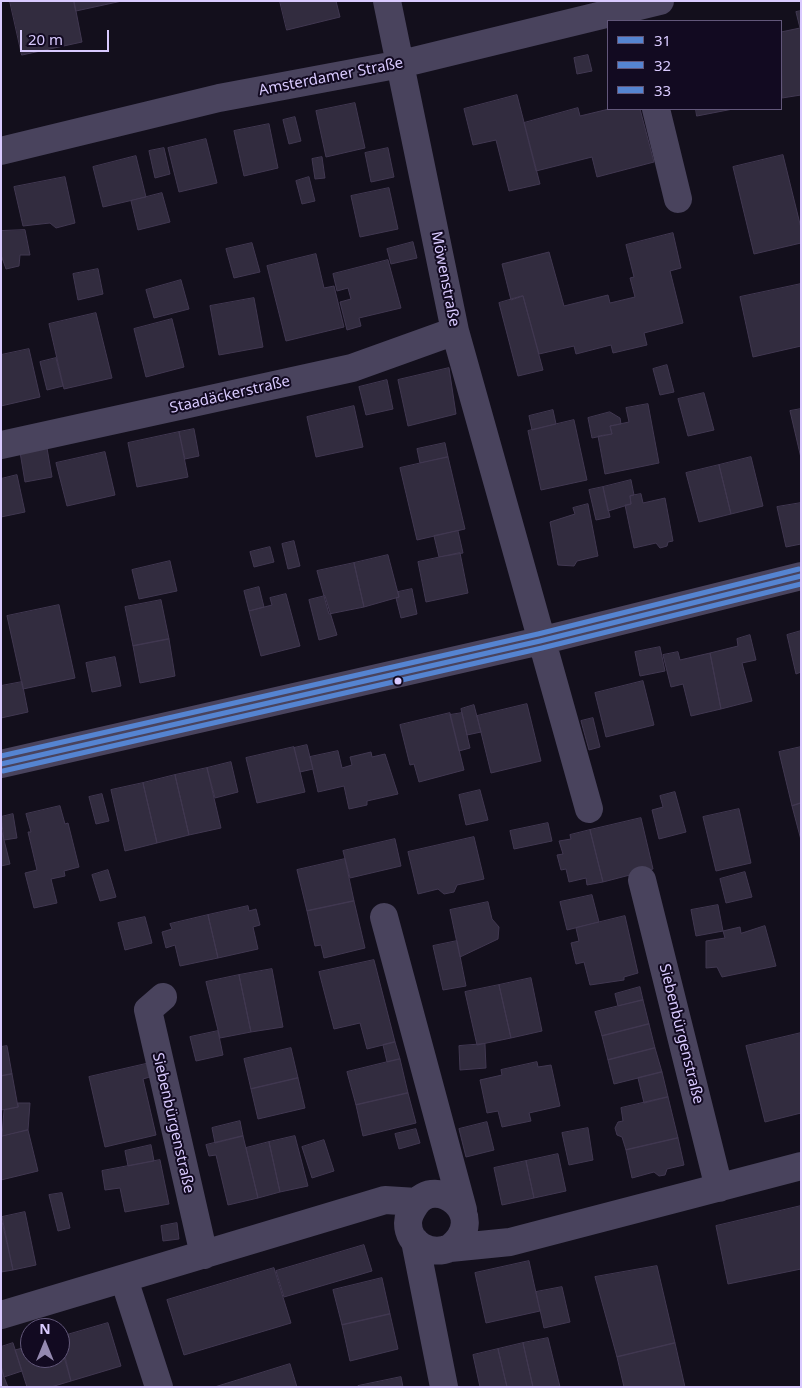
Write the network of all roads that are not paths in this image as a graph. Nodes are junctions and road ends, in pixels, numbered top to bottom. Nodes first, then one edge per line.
1 (387, 1) edge
2 (660, 1) edge
3 (632, 15) edge
4 (607, 20) edge
5 (608, 20) edge
6 (401, 64) junction
7 (656, 110) edge
8 (1, 150) edge
9 (678, 199) dead end
10 (455, 331) junction
11 (1, 445) edge
12 (801, 576) edge
13 (540, 641) junction
14 (1, 764) edge
15 (589, 810) dead end
16 (642, 880) dead end
17 (384, 917) dead end
18 (163, 997) dead end
19 (801, 1166) edge
20 (719, 1188) junction
21 (417, 1202) junction
22 (463, 1210) junction
23 (415, 1241) junction
24 (450, 1248) junction
25 (204, 1256) junction
26 (124, 1279) junction
27 (1, 1315) edge
28 (159, 1387) edge
29 (444, 1387) edge

1 - 6 street, Möwenstraße
2 - 3 street, Amsterdamer Straße
3 - 5 street, Amsterdamer Straße
4 - 6 street, Amsterdamer Straße
6 - 8 street, Amsterdamer Straße
6 - 10 street, Möwenstraße
7 - 9 street
10 - 11 street, Staadäckerstraße
10 - 13 street, Möwenstraße
12 - 13 street
13 - 14 street
13 - 15 street, Möwenstraße
16 - 20 street, Siebenbürgenstraße
17 - 22 street
18 - 25 street, Siebenbürgenstraße
19 - 20 street
20 - 24 street
21 - 22 street
21 - 23 street
21 - 25 street
22 - 24 street
23 - 24 street
23 - 29 street
25 - 26 street
26 - 27 street
26 - 28 street

